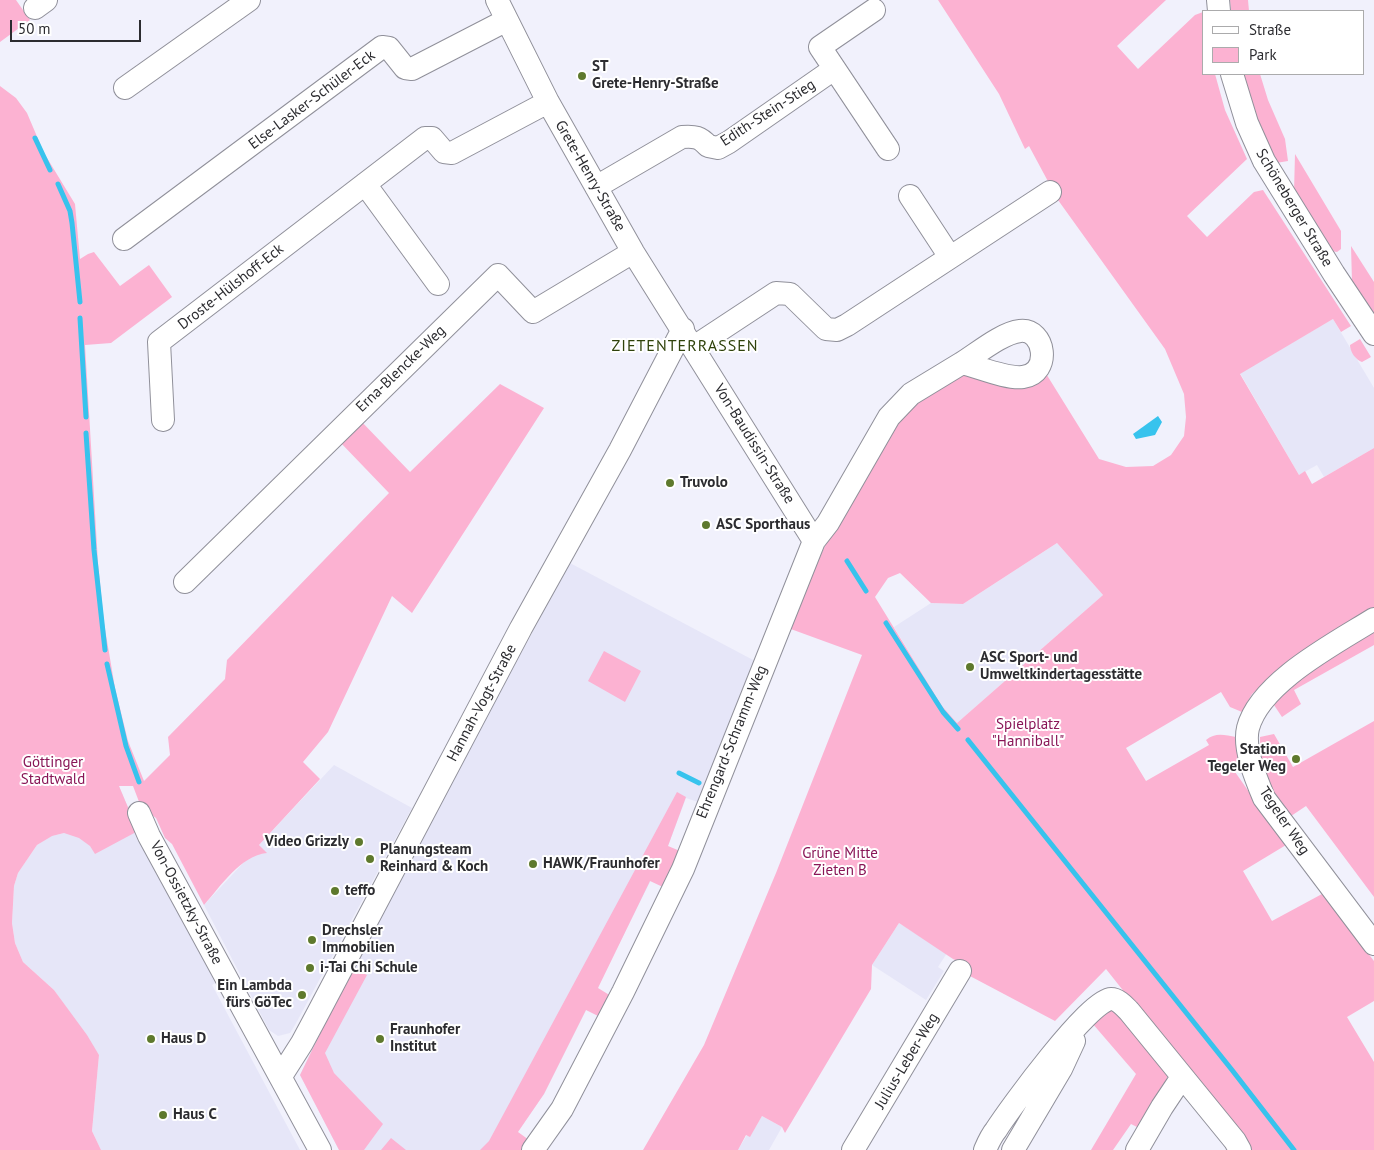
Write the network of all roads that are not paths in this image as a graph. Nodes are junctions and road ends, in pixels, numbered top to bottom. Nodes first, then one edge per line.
1 (249, 0) edge
2 (500, 5) edge
3 (874, 10) dead end
4 (834, 69) junction
5 (1232, 75) edge
6 (125, 88) dead end
7 (548, 102) junction
8 (888, 148) dead end
9 (365, 184) junction
10 (596, 187) junction
11 (1050, 192) dead end
12 (910, 196) dead end
13 (124, 239) dead end
14 (633, 252) junction
15 (950, 258) junction
16 (438, 284) dead end
17 (1374, 334) edge
18 (688, 338) junction
19 (962, 363) dead end
20 (163, 420) dead end
21 (814, 540) junction
22 (185, 582) dead end
23 (1374, 619) edge
24 (139, 813) dead end
25 (1374, 944) edge
26 (960, 971) dead end
27 (1087, 1015) junction
28 (281, 1076) junction
29 (1182, 1077) junction
30 (1237, 1145) edge
31 (320, 1150) edge
32 (533, 1150) edge
33 (853, 1150) edge
34 (985, 1150) edge
35 (1013, 1150) edge
36 (1137, 1150) edge

1 - 6 street
2 - 7 street, Grete-Henry-Straße
2 - 13 street, Else-Lasker-Schüler-Eck
3 - 4 street
4 - 8 street
4 - 10 street, Edith-Stein-Stieg
5 - 17 street, Schöneberger Straße
7 - 9 street, Droste-Hülshoff-Eck
7 - 10 street, Grete-Henry-Straße
9 - 16 street
9 - 20 street, Droste-Hülshoff-Eck
10 - 14 street, Grete-Henry-Straße
11 - 15 street
12 - 15 street
14 - 18 street, Grete-Henry-Straße
14 - 22 street, Erna-Blencke-Weg
15 - 18 street
18 - 21 street, Von-Baudissin-Straße
18 - 28 street, Hannah-Vogt-Straße
19 - 21 street, Ehrengard-Schramm-Weg
21 - 32 street, Ehrengard-Schramm-Weg
23 - 25 street, Tegeler Weg
24 - 28 street, Von-Ossietzky-Straße
26 - 33 street, Julius-Leber-Weg
27 - 29 street
27 - 34 street
27 - 35 street
28 - 31 street, Von-Ossietzky-Straße
29 - 30 street
29 - 36 street

